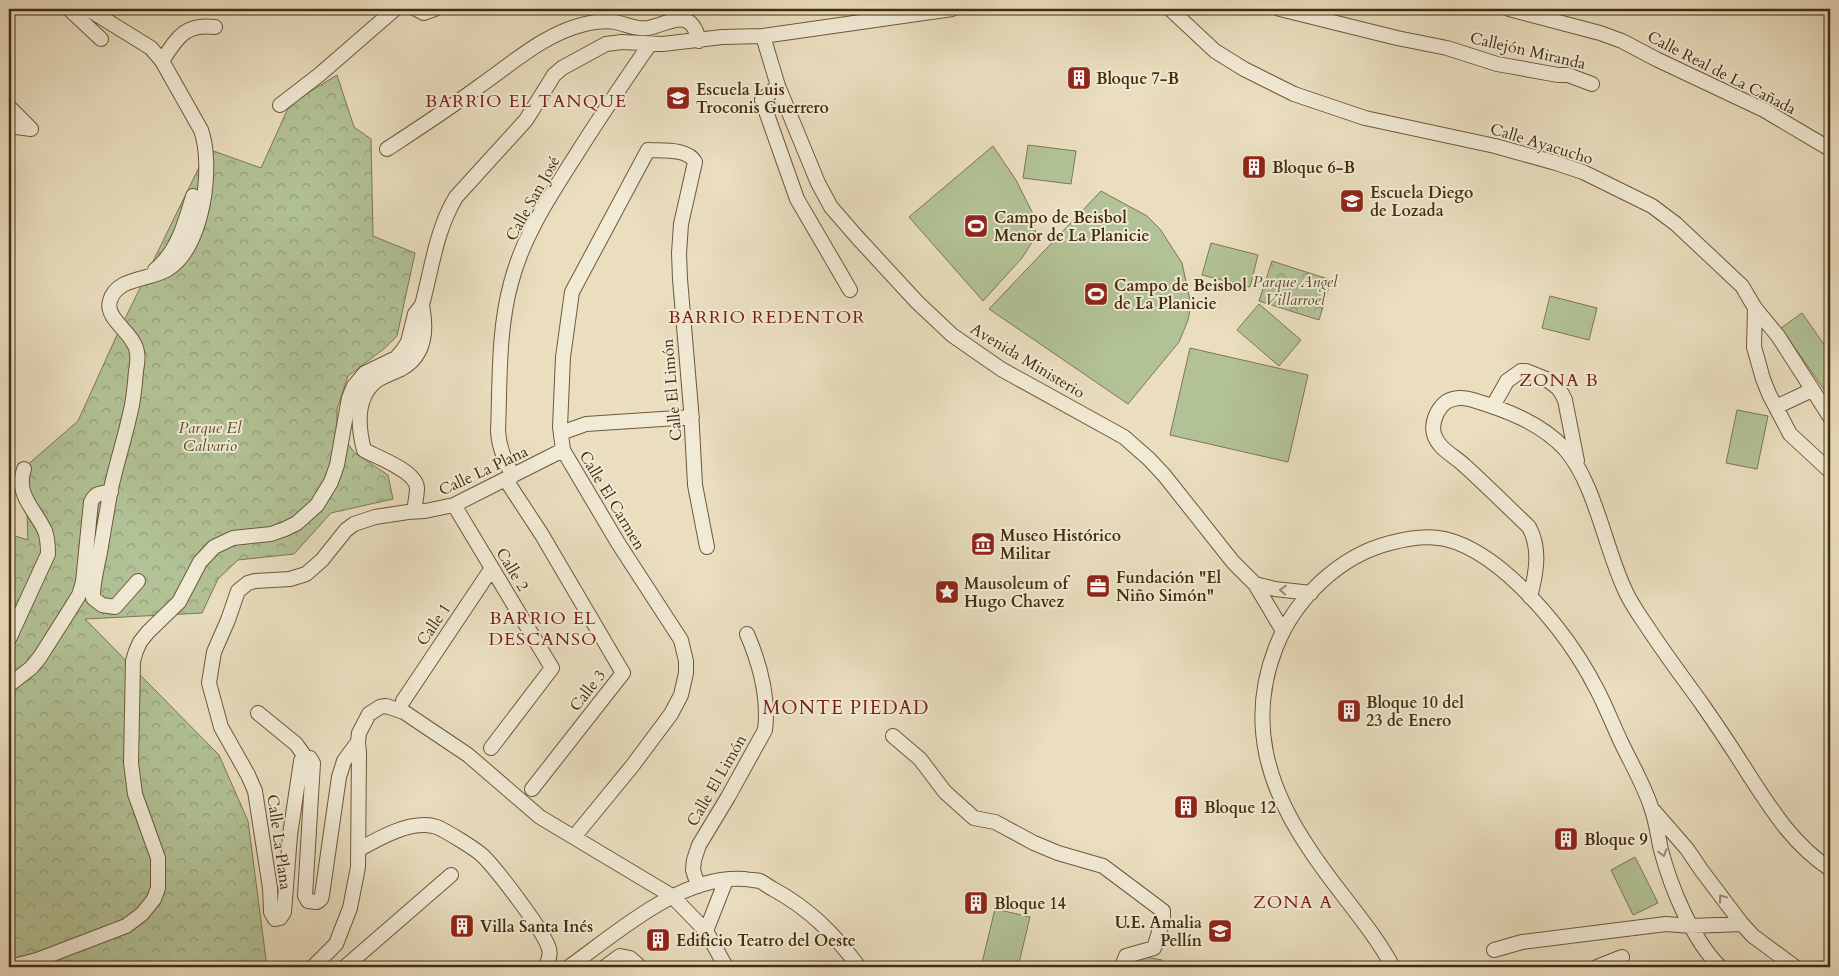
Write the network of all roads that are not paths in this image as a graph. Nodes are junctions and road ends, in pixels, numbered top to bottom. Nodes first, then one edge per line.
1 (69, 9) edge
2 (88, 9) edge
3 (395, 9) edge
4 (416, 9) edge
5 (435, 9) edge
6 (952, 9) edge
7 (1170, 9) edge
8 (1280, 9) edge
9 (1509, 9) edge
10 (215, 27) dead end
11 (763, 36) junction
12 (102, 39) dead end
13 (699, 41) junction
14 (650, 44) junction
15 (162, 60) junction
16 (1592, 84) dead end
17 (778, 86) junction
18 (280, 105) dead end
19 (9, 107) edge
20 (9, 126) edge
21 (387, 149) dead end
22 (1830, 149) edge
23 (648, 150) joint
24 (193, 196) dead end
25 (145, 277) junction
26 (850, 290) dead end
27 (422, 305) junction
28 (1755, 308) junction
29 (1812, 390) junction
30 (1493, 406) junction
31 (1776, 407) junction
32 (692, 417) junction
33 (1830, 417) edge
34 (561, 433) junction
35 (563, 450) junction
36 (24, 469) dead end
37 (1579, 469) junction
38 (1830, 471) edge
39 (509, 478) junction
40 (110, 492) junction
41 (454, 505) junction
42 (414, 512) junction
43 (707, 546) dead end
44 (492, 568) junction
45 (138, 581) dead end
46 (1255, 584) junction
47 (1311, 593) junction
48 (1530, 597) junction
49 (1283, 631) junction
50 (747, 634) dead end
51 (9, 639) edge
52 (9, 685) edge
53 (403, 701) dead end
54 (258, 713) dead end
55 (893, 736) dead end
56 (358, 742) junction
57 (491, 748) dead end
58 (306, 758) junction
59 (532, 789) dead end
60 (1651, 806) junction
61 (574, 837) junction
62 (358, 850) junction
63 (1830, 869) edge
64 (450, 875) dead end
65 (726, 880) junction
66 (698, 886) junction
67 (672, 896) junction
68 (1742, 924) junction
69 (1692, 926) junction
70 (706, 931) junction
71 (1494, 950) dead end
72 (1622, 957) dead end
73 (635, 963) edge
74 (10, 967) edge
75 (313, 967) edge
76 (346, 967) edge
77 (545, 967) edge
78 (569, 967) edge
79 (606, 967) edge
80 (726, 967) edge
81 (859, 967) edge
82 (1122, 967) edge
83 (1393, 967) edge
84 (1597, 967) edge
85 (1720, 967) edge
86 (1795, 967) edge

1 - 12 street
2 - 15 street
3 - 18 street
4 - 5 street
6 - 11 street
7 - 28 street, Calle Ayacucho
8 - 16 street, Callejón Miranda
9 - 22 street, Calle Real de La Cañada
10 - 15 street
11 - 13 street
11 - 17 street, Avenida Ministerio
13 - 14 street
13 - 21 street
14 - 27 street
14 - 39 street, Calle San José
15 - 25 street
17 - 26 street
17 - 46 street, Avenida Ministerio
19 - 20 street
23 - 32 street, Calle El Limón
23 - 34 street, Calle El Carmen
24 - 25 street
25 - 40 street
27 - 42 street
27 - 74 street
28 - 29 street, Calle Ayacucho
28 - 31 street
29 - 31 street
29 - 33 street, Calle Ayacucho
30 - 37 street
30 - 37 street
30 - 48 street
31 - 38 street
32 - 34 street
32 - 43 street, Calle El Limón
34 - 35 street, Calle El Carmen
35 - 39 street, Calle La Plana
35 - 61 street, Calle El Carmen
36 - 51 street
37 - 63 street
39 - 41 street, Calle La Plana
39 - 59 street, Calle 3
40 - 45 street
40 - 52 street
41 - 42 street, Calle La Plana
41 - 44 street, Calle 2
42 - 58 street, Calle La Plana
44 - 53 street, Calle 1
44 - 57 street, Calle 2
47 -> 46 street
46 - 49 street, Avenida Ministerio
47 - 48 street
47 - 49 street
48 - 60 street
49 - 83 street
50 - 66 street, Calle El Limón
54 - 58 street
55 - 82 street
56 - 58 street, Calle La Plana
56 - 61 street
56 - 62 street
68 -> 60 street
60 -> 69 street
61 - 67 street
62 - 75 street
62 - 77 street
64 - 76 street
65 - 66 street
65 - 70 street
65 - 81 street
66 - 67 street
67 - 70 street
67 - 78 street
68 - 69 street
68 - 86 street
69 - 71 street
69 - 85 street
70 - 80 street
72 - 84 street
73 - 79 street

